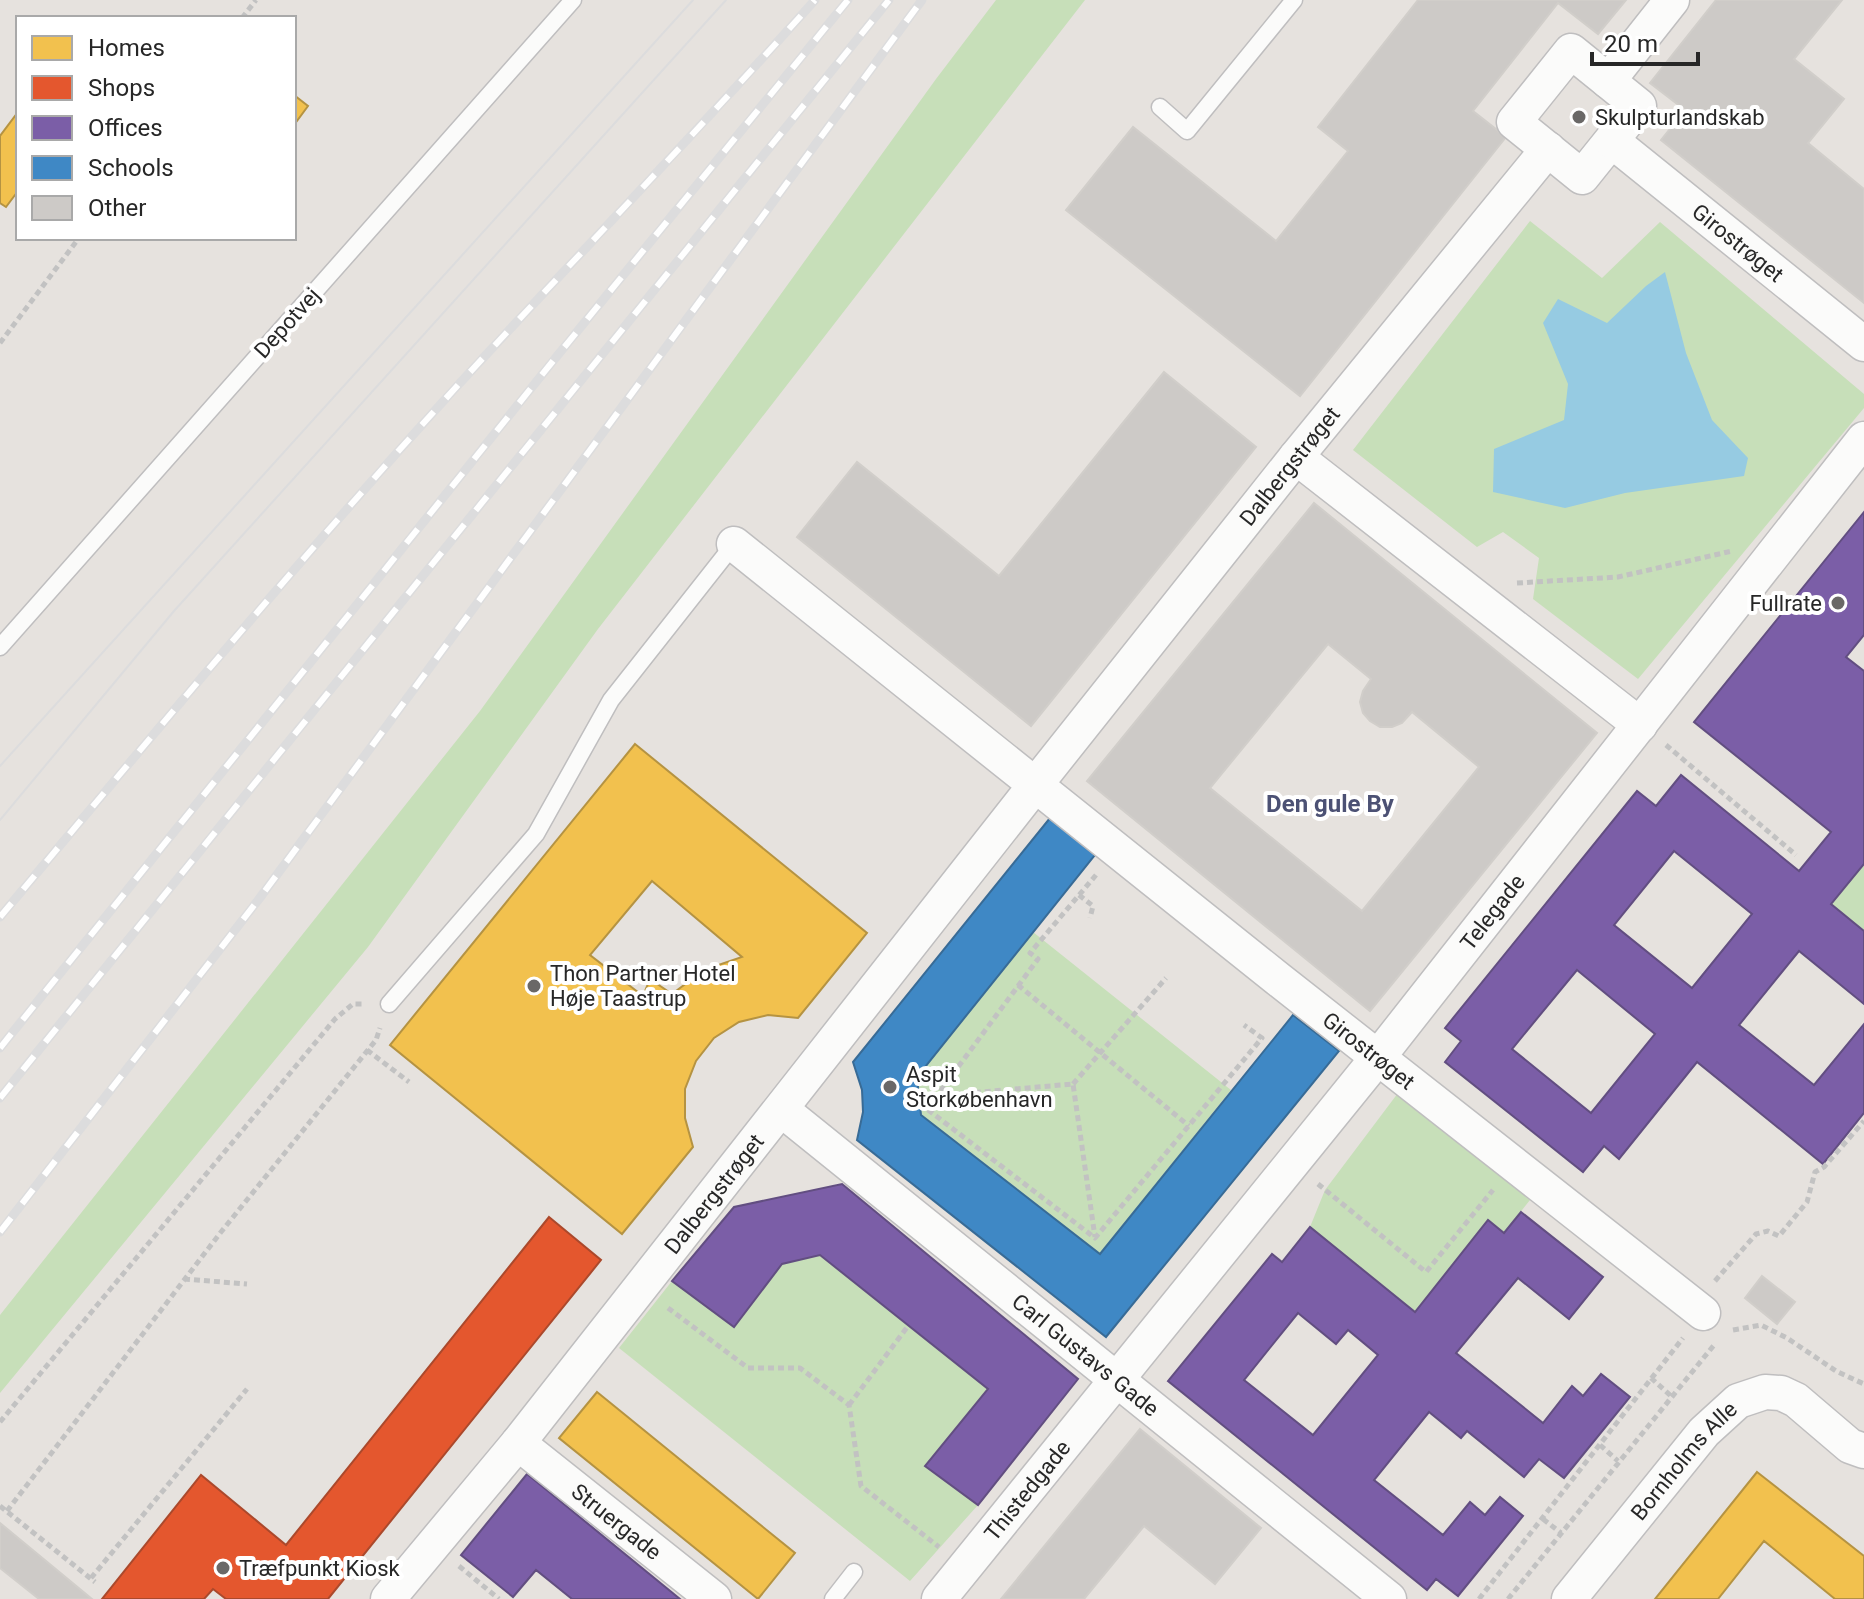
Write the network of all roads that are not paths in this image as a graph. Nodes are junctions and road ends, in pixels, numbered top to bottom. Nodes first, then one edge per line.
1 (573, 0) edge
2 (1294, 0) edge
3 (1672, 0) edge
4 (1608, 81) junction
5 (1160, 107) dead end
6 (1612, 141) junction
7 (1548, 149) junction
8 (1864, 344) edge
9 (1864, 439) edge
10 (1296, 457) junction
11 (734, 544) joint
12 (0, 647) edge
13 (1640, 725) junction
14 (1036, 784) junction
15 (389, 1004) road end
16 (1379, 1056) junction
17 (782, 1110) junction
18 (1699, 1310) road end
19 (1117, 1381) junction
20 (518, 1443) junction
21 (1864, 1451) edge
22 (854, 1572) dead end
23 (388, 1599) edge
24 (714, 1599) edge
25 (833, 1599) edge
26 (939, 1599) edge
27 (1389, 1599) edge
28 (1569, 1599) edge

1 - 12 lane, Depotvej
2 - 5 lane
3 - 4 street
4 - 6 street
4 - 7 street
6 - 7 street
6 - 8 street, Girostrøget
7 - 10 street, Dalbergstrøget
9 - 13 street, Telegade
10 - 13 street
10 - 14 street, Dalbergstrøget
11 - 14 street
11 - 15 lane
13 - 16 street, Telegade
14 - 16 street, Girostrøget
14 - 17 street, Dalbergstrøget
16 - 18 street, Girostrøget
16 - 19 street, Telegade
17 - 19 street, Carl Gustavs Gade
17 - 20 street, Dalbergstrøget
19 - 26 street, Thistedgade
19 - 27 street, Carl Gustavs Gade
20 - 23 street, Dalbergstrøget
20 - 24 street, Struergade
21 - 28 street, Bornholms Alle
22 - 25 lane

